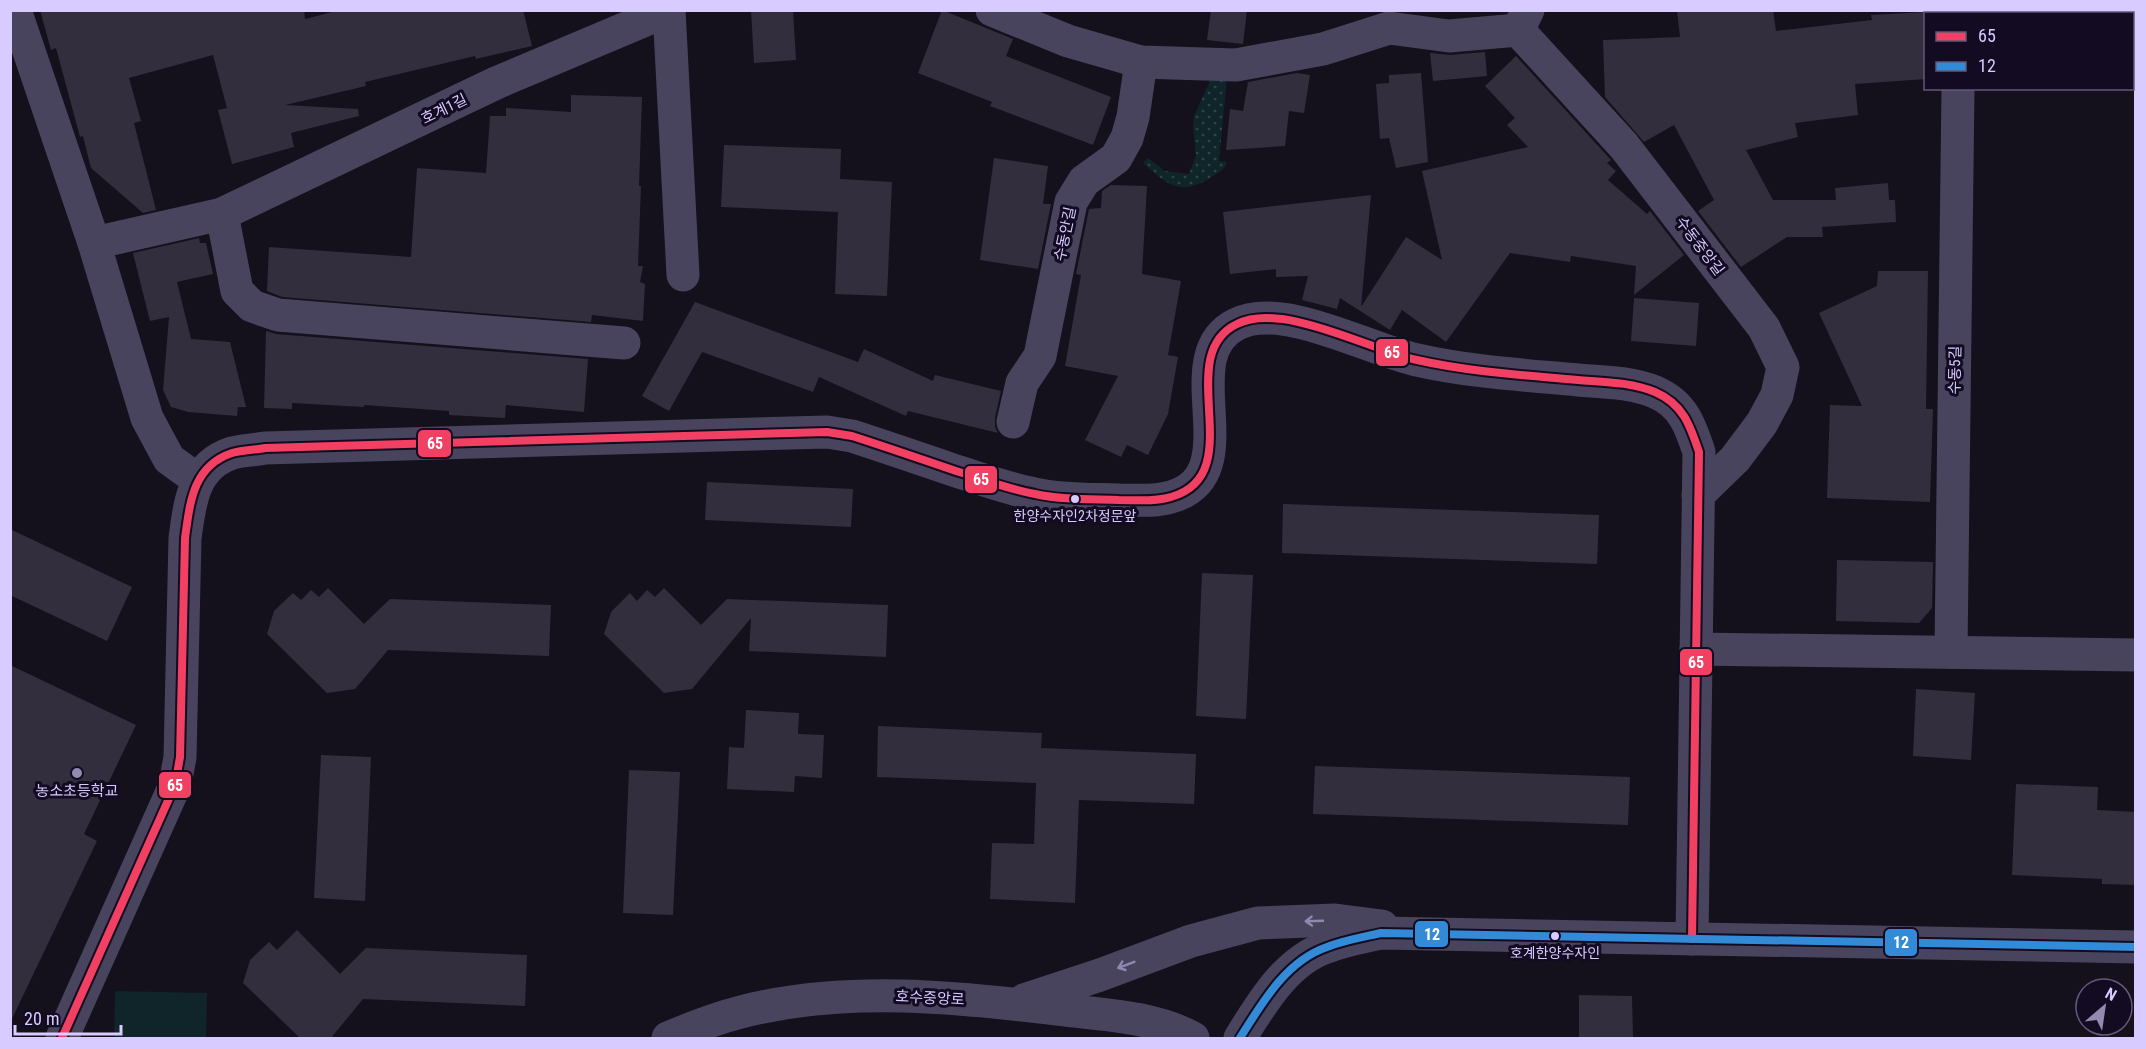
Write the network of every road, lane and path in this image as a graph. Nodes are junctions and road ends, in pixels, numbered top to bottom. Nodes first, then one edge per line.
1 (15, 10) edge
2 (669, 10) edge
3 (992, 10) edge
4 (1523, 20) edge
5 (1141, 62) junction
6 (1958, 90) edge
7 (222, 214) junction
8 (94, 243) junction
9 (683, 275) dead end
10 (624, 343) dead end
11 (1013, 422) dead end
12 (198, 480) junction
13 (1698, 495) junction
14 (1696, 649) junction
15 (1951, 652) junction
16 (2136, 656) edge
17 (1434, 933) junction
18 (1692, 939) junction
19 (2136, 947) edge
20 (1014, 1004) junction
21 (62, 1038) edge
22 (668, 1038) edge
23 (1193, 1038) edge
24 (1240, 1038) edge

1 - 8 street
2 - 7 street, 호계1길
2 - 9 street, 호계1길
3 - 5 street
4 - 5 street
4 - 13 street, 수동중앙길
5 - 11 street, 수동안길
6 - 15 street, 수동5길
7 - 8 street, 호계1길
7 - 10 street
8 - 12 street
12 - 13 street
12 - 21 street
13 - 14 street
14 - 15 street
14 - 18 street
15 - 16 street
17 - 18 street
17 -> 20 street
17 - 24 street
18 - 19 street
20 - 22 street, 호수중앙로
20 - 23 street, 호수중앙로

